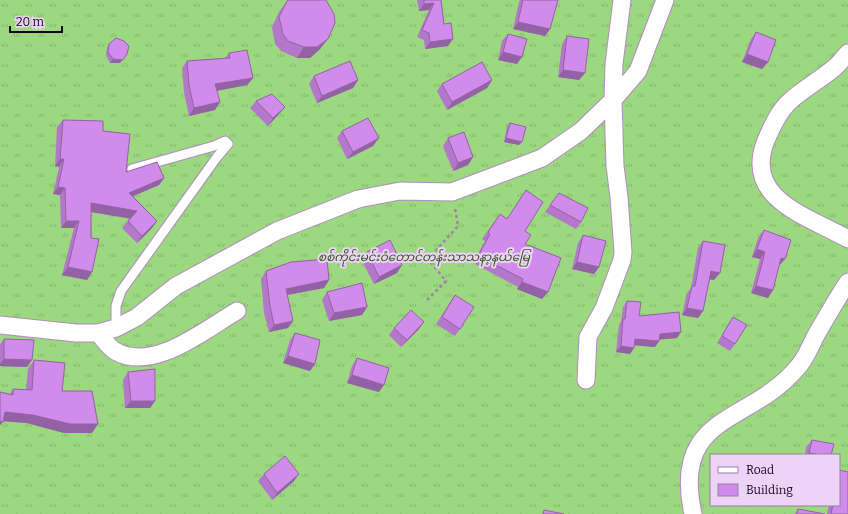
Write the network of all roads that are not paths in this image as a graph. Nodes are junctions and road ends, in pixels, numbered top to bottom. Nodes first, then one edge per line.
1 (622, 0) edge
2 (665, 0) edge
3 (848, 53) edge
4 (613, 100) junction
5 (132, 168) edge
6 (848, 239) edge
7 (848, 282) edge
8 (237, 311) dead end
9 (0, 325) edge
10 (116, 328) junction
11 (98, 333) junction
12 (586, 380) dead end
13 (693, 514) edge

1 - 4 street
2 - 4 street
3 - 6 street
4 - 10 street
4 - 12 street
5 - 10 lane
7 - 13 street
8 - 11 street
9 - 11 street
10 - 11 street

